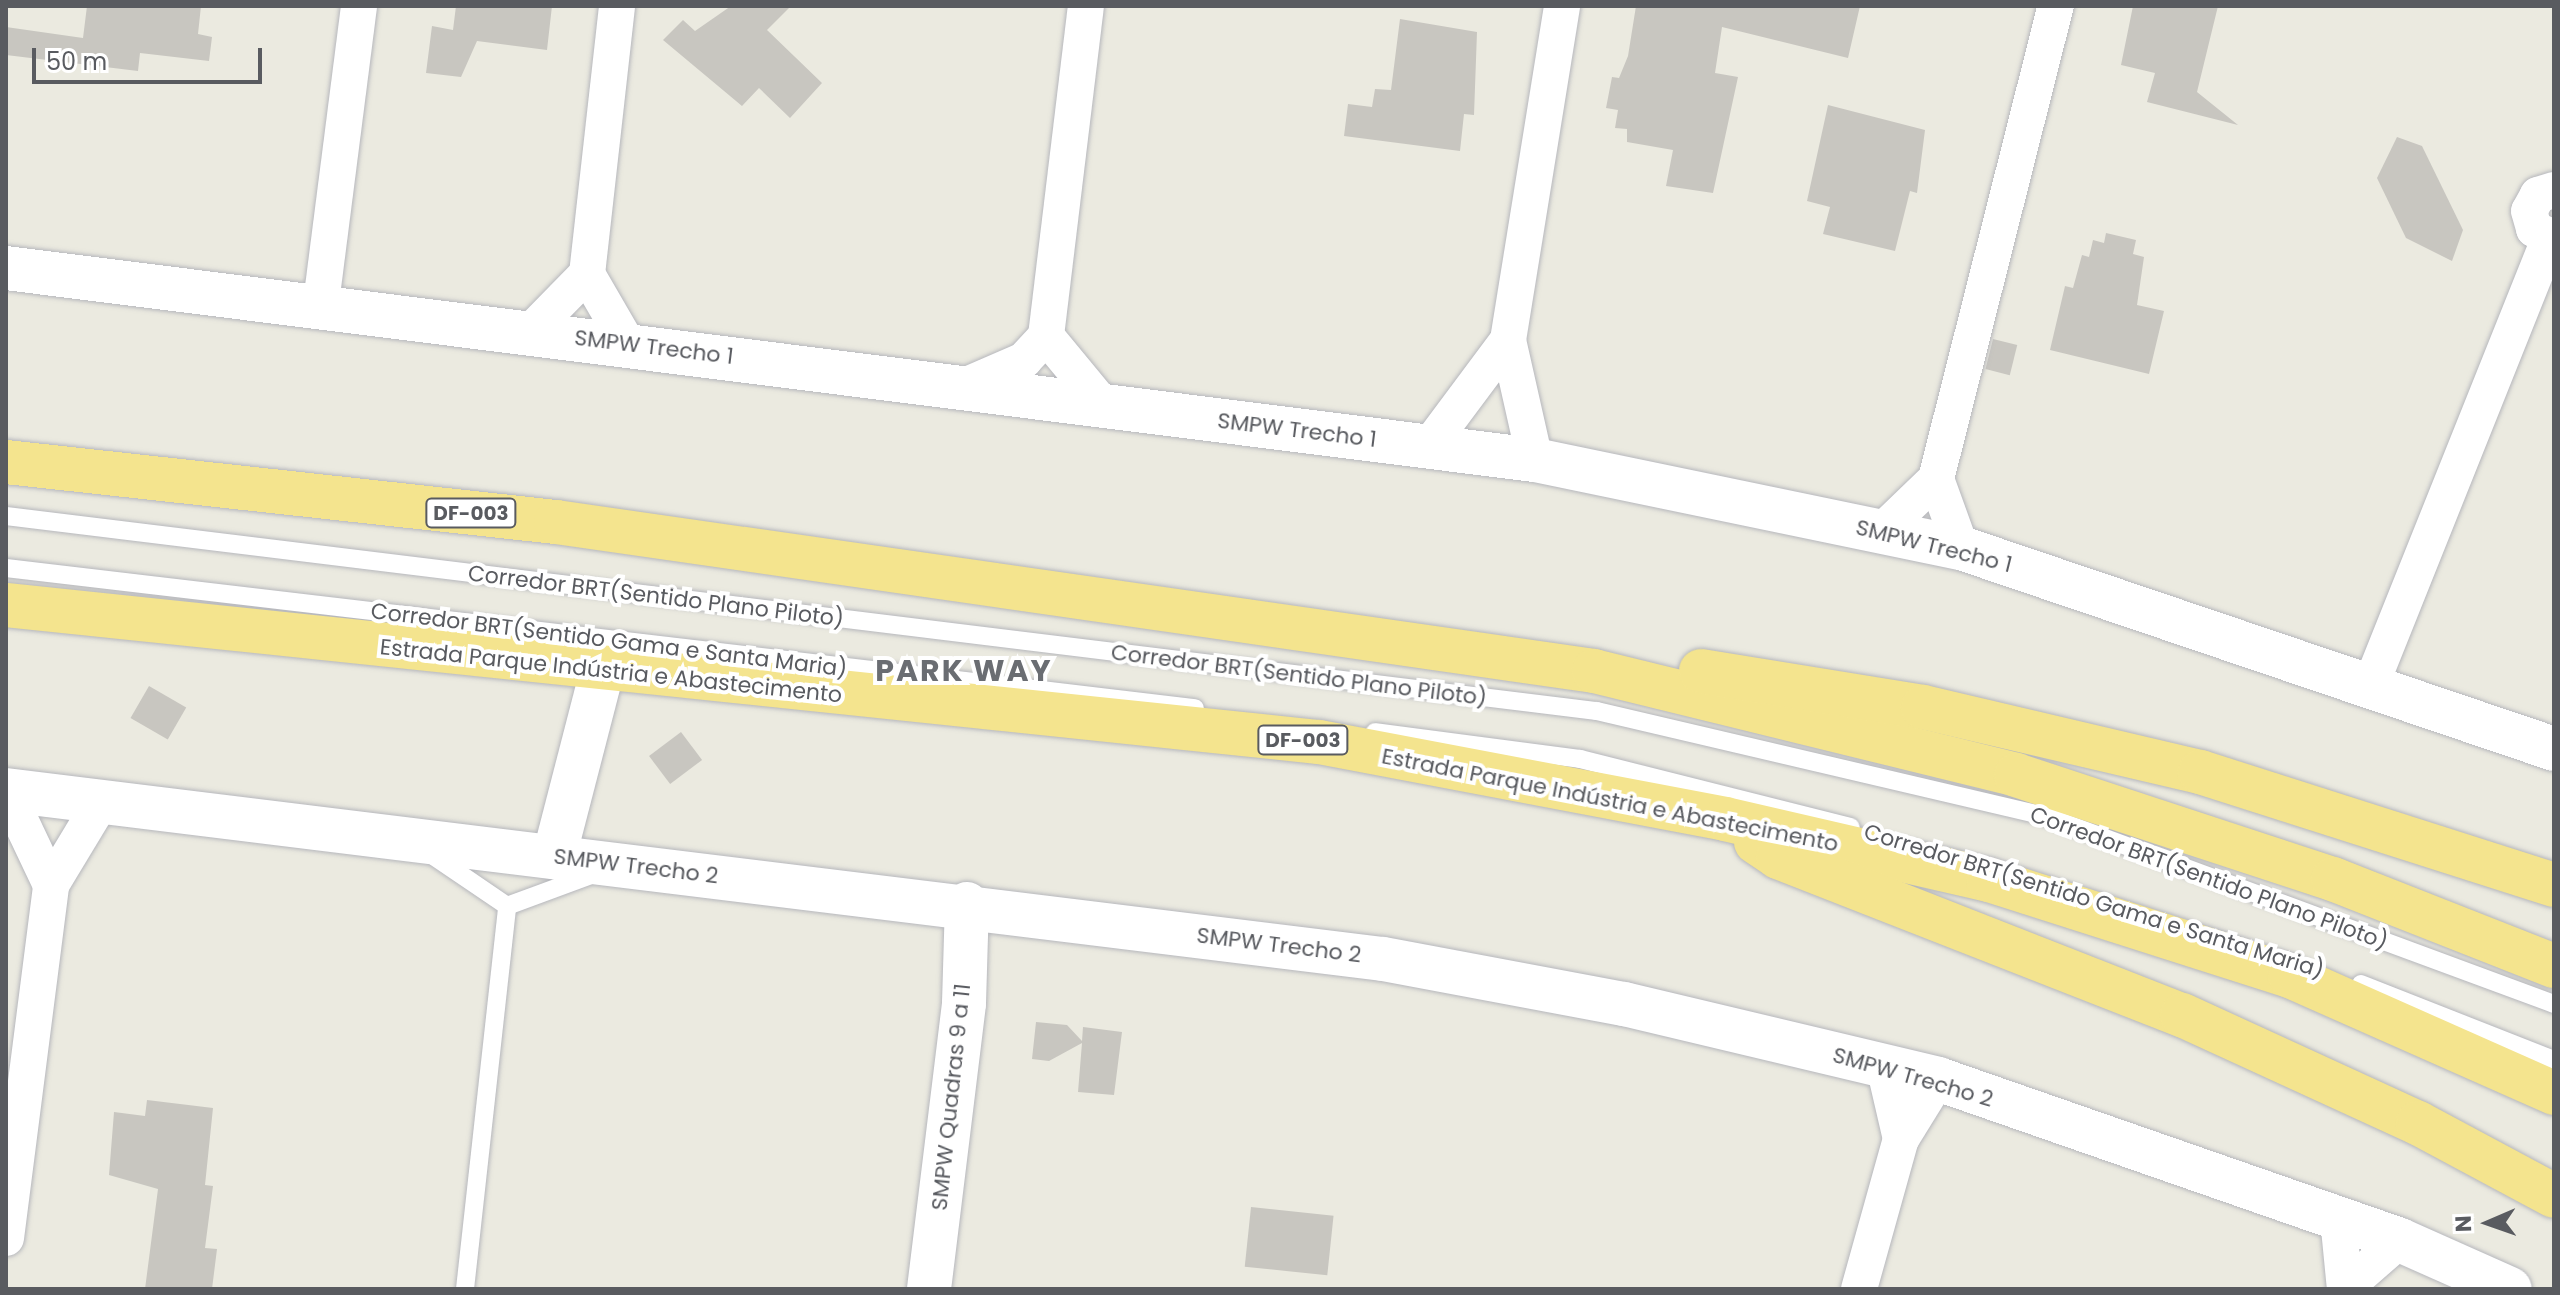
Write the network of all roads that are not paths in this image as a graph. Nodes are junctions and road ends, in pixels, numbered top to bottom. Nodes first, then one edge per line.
1 (359, 6) edge
2 (617, 6) edge
3 (1086, 6) edge
4 (1562, 6) edge
5 (2056, 6) edge
6 (2554, 190) edge
7 (2552, 238) edge
8 (6, 268) edge
9 (587, 274) junction
10 (321, 303) junction
11 (531, 331) junction
12 (1046, 336) junction
13 (1508, 340) junction
14 (627, 343) junction
15 (962, 387) junction
16 (1104, 406) junction
17 (1429, 446) junction
18 (1535, 460) junction
19 (6, 462) edge
20 (1936, 479) junction
21 (6, 516) edge
22 (1881, 532) junction
23 (1961, 548) junction
24 (6, 568) edge
25 (6, 605) edge
26 (602, 671) junction
27 (1594, 671) junction
28 (2372, 682) junction
29 (2554, 749) edge
30 (6, 790) edge
31 (101, 802) junction
32 (1725, 819) junction
33 (384, 836) junction
34 (554, 857) junction
35 (629, 865) junction
36 (51, 885) junction
37 (2554, 885) edge
38 (967, 904) junction
39 (507, 906) junction
40 (2554, 966) edge
41 (2554, 1004) edge
42 (2554, 1060) edge
43 (1884, 1066) junction
44 (1938, 1079) junction
45 (2554, 1093) edge
46 (1901, 1139) junction
47 (2554, 1196) edge
48 (2338, 1218) junction
49 (6, 1238) edge
50 (2400, 1240) junction
51 (465, 1289) edge
52 (929, 1289) edge
53 (1859, 1289) edge
54 (2345, 1289) edge
55 (2510, 1289) edge

1 - 10 street
2 - 9 street
3 - 12 street
4 - 13 street
5 - 20 street
6 - 7 street
7 - 28 street
8 - 10 street, SMPW Trecho 1
9 - 11 street
9 - 14 street
10 - 11 street, SMPW Trecho 1
11 - 14 street, SMPW Trecho 1
12 - 15 street
12 - 16 street
13 - 17 street
13 - 18 street
14 - 15 street, SMPW Trecho 1
15 - 16 street, SMPW Trecho 1
16 - 17 street, SMPW Trecho 1
17 - 18 street, SMPW Trecho 1
18 - 22 street, SMPW Trecho 1
19 - 27 highway, DF-003
20 - 22 street
20 - 23 street
21 - 41 lane, Corredor BRT(Sentido Plano Piloto)
22 - 23 street, SMPW Trecho 1
23 - 28 street, SMPW Trecho 1
24 - 42 lane, Corredor BRT(Sentido Gama e Santa Maria)
25 - 26 highway, Estrada Parque Indústria e Abastecimento / DF-003
26 - 32 highway, Estrada Parque Indústria e Abastecimento / DF-003
26 - 34 street
27 - 37 highway
27 - 40 highway, DF-003
28 - 29 street, SMPW Trecho 1
30 - 31 street, SMPW Trecho 2
30 - 36 street
31 - 33 street, SMPW Trecho 2
31 - 36 street
32 - 45 highway, Estrada Parque Indústria e Abastecimento / DF-003
32 - 47 highway
33 - 34 street, SMPW Trecho 2
33 - 39 lane
34 - 35 street, SMPW Trecho 2
35 - 38 street, SMPW Trecho 2
35 - 39 lane
36 - 49 street
38 - 43 street, SMPW Trecho 2
38 - 52 street, SMPW Quadras 9 a 11
39 - 51 lane
43 - 44 street, SMPW Trecho 2
43 - 46 street
44 - 46 street
44 - 48 street, SMPW Trecho 2
46 - 53 street
48 - 50 street, SMPW Trecho 2
48 - 54 street
50 - 54 street
50 - 55 street, SMPW Trecho 2

